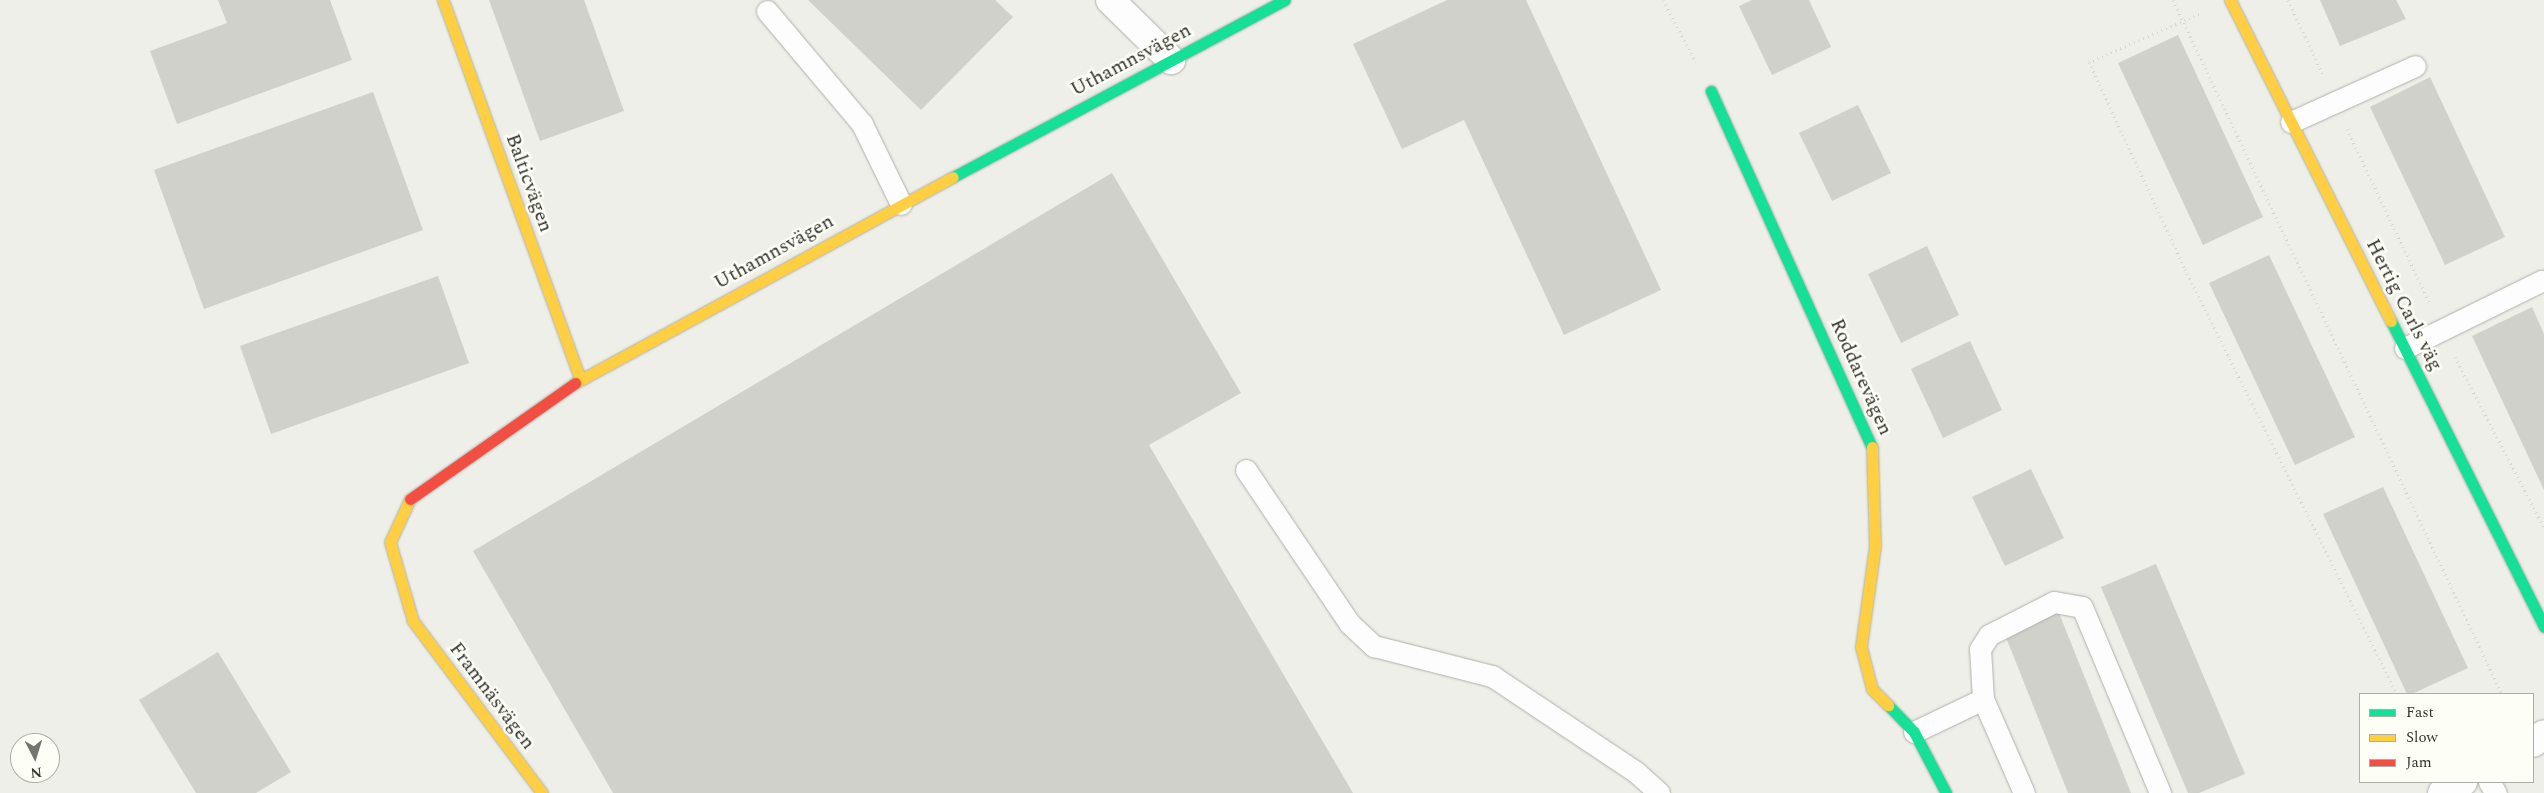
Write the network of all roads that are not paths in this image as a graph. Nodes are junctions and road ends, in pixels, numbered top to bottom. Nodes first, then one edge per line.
1 (443, 0) edge
2 (1110, 0) edge
3 (1286, 0) edge
4 (2230, 0) edge
5 (767, 12) dead end
6 (1171, 60) junction
7 (2415, 66) dead end
8 (1711, 92) road end
9 (2291, 122) junction
10 (901, 204) junction
11 (2541, 281) dead end
12 (2404, 348) junction
13 (580, 379) junction
14 (1246, 470) dead end
15 (413, 622) joint
16 (2544, 627) edge
17 (1983, 699) junction
18 (1914, 732) junction
19 (2544, 734) edge
20 (2534, 742) edge
21 (2461, 783) edge
22 (542, 793) edge
23 (1659, 793) edge
24 (1946, 793) edge
25 (2024, 793) edge
26 (2160, 793) edge
27 (2442, 793) edge

1 - 13 street, Balticvägen
2 - 6 street
3 - 6 street, Uthamnsvägen
4 - 9 street, Hertig Carls väg
5 - 10 lane
6 - 10 street, Uthamnsvägen
7 - 9 lane
8 - 18 street, Roddarevägen
9 - 12 street, Hertig Carls väg
10 - 13 street, Uthamnsvägen
11 - 12 lane
12 - 16 street, Hertig Carls väg
13 - 15 street, Uthamnsvägen
14 - 23 lane
15 - 22 street, Framnäsvägen
17 - 18 lane
17 - 25 lane
17 - 26 lane
18 - 24 street, Roddarevägen
19 - 20 street
21 - 27 street

